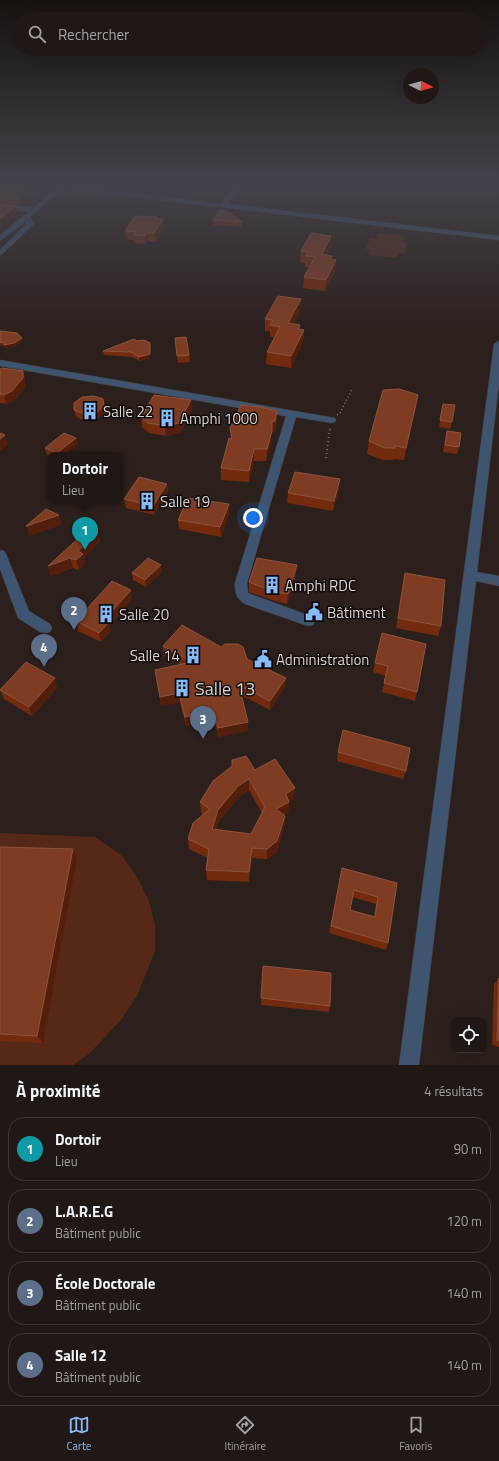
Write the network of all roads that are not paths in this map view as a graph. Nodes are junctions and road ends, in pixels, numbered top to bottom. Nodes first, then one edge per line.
1 (22, 234) edge
2 (462, 234) edge
3 (499, 238) edge
4 (0, 254) edge
5 (499, 344) edge
6 (0, 363) edge
7 (292, 414) junction
8 (331, 420) dead end
9 (0, 554) edge
10 (470, 575) junction
11 (499, 581) edge
12 (308, 621) dead end
13 (45, 628) dead end
14 (409, 1065) edge

1 - 4 street
2 - 3 street
5 - 10 street
6 - 7 street
7 - 8 street
7 - 12 street
9 - 13 street
10 - 11 street
10 - 14 street

